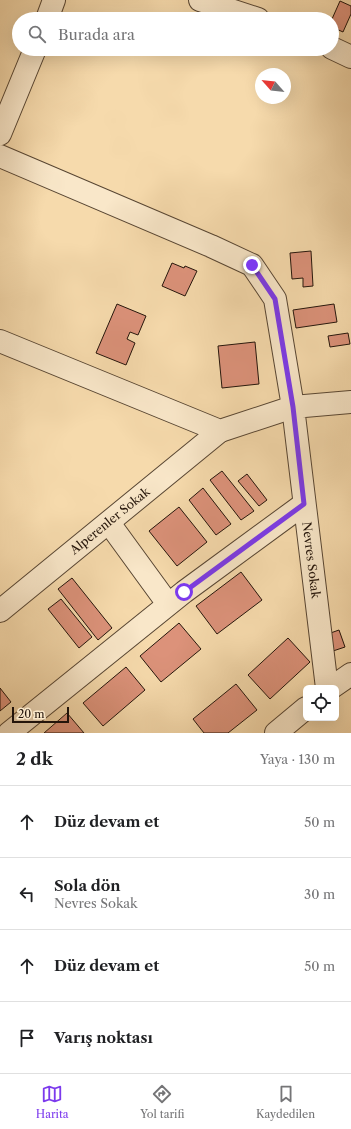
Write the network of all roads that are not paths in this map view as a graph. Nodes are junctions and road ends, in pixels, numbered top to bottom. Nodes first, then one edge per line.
1 (54, 0) edge
2 (200, 0) edge
3 (50, 12) edge
4 (237, 12) edge
5 (339, 51) edge
6 (32, 56) edge
7 (351, 57) edge
8 (0, 134) edge
9 (0, 156) edge
10 (0, 341) edge
11 (351, 402) edge
12 (293, 407) junction
13 (220, 431) junction
14 (304, 504) junction
15 (109, 523) junction
16 (168, 604) junction
17 (0, 611) edge
18 (351, 674) edge
19 (327, 685) edge
20 (335, 685) edge
21 (303, 710) edge
22 (9, 733) edge
23 (276, 733) edge

1 - 3 street
2 - 4 street
5 - 7 street
6 - 8 street
9 - 12 street, Nevres Sokak
10 - 13 street
11 - 12 street
12 - 13 street
12 - 14 street, Nevres Sokak
13 - 15 street, Alperenler Sokak
14 - 16 street
14 - 19 street, Nevres Sokak
15 - 16 street
15 - 17 street, Alperenler Sokak
16 - 22 street
18 - 20 street
21 - 23 street

